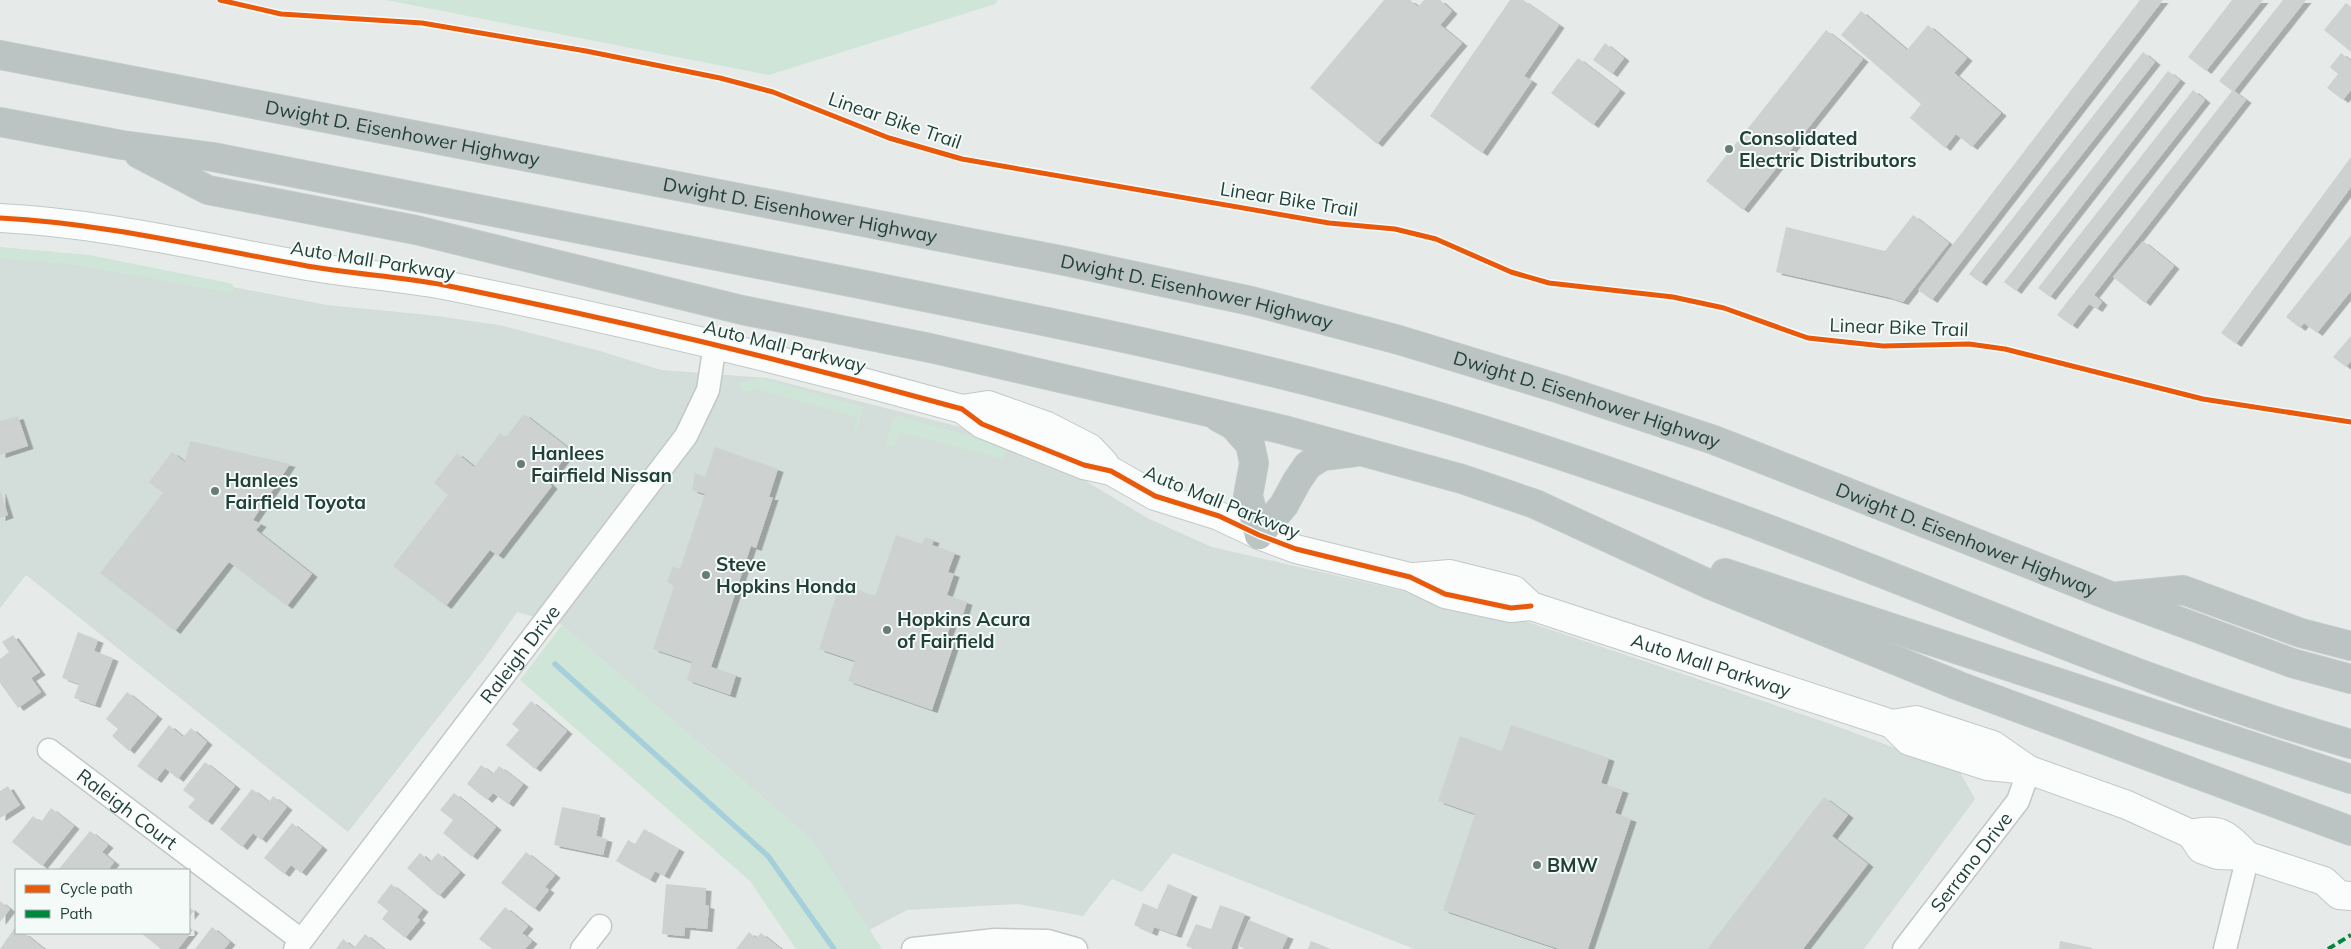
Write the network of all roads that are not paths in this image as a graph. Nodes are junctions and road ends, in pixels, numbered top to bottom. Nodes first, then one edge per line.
1 (0, 55) edge
2 (0, 122) edge
3 (122, 146) junction
4 (0, 218) edge
5 (715, 344) junction
6 (1208, 412) junction
7 (1362, 451) junction
8 (1259, 536) junction
9 (1618, 541) junction
10 (2113, 597) junction
11 (2351, 646) edge
12 (2351, 679) edge
13 (2351, 744) edge
14 (48, 750) dead end
15 (2029, 770) junction
16 (2351, 779) edge
17 (2351, 831) edge
18 (2248, 856) junction
19 (2351, 878) edge
20 (2324, 881) junction
21 (2351, 896) edge
22 (600, 926) dead end
23 (298, 945) edge
24 (582, 949) edge
25 (913, 949) edge
26 (1076, 949) edge
27 (1904, 949) edge
28 (2225, 949) edge

1 - 10 highway, Dwight D. Eisenhower Highway
2 - 3 highway
3 - 6 highway
3 - 13 highway
4 - 5 street, Auto Mall Parkway
5 - 8 street, Auto Mall Parkway
5 - 23 street, Raleigh Drive
6 - 7 highway
6 - 8 highway
7 - 8 highway
7 - 9 highway
8 - 15 street, Auto Mall Parkway
9 - 16 highway
9 - 17 highway
10 - 11 highway
10 - 12 highway, Dwight D. Eisenhower Highway
14 - 23 street, Raleigh Court
15 - 18 street, Auto Mall Parkway
15 - 27 street, Serrano Drive
18 - 20 street, Auto Mall Parkway
18 - 28 street
19 - 20 street, Auto Mall Parkway
20 - 21 street, Auto Mall Parkway
22 - 24 street
25 - 26 street

